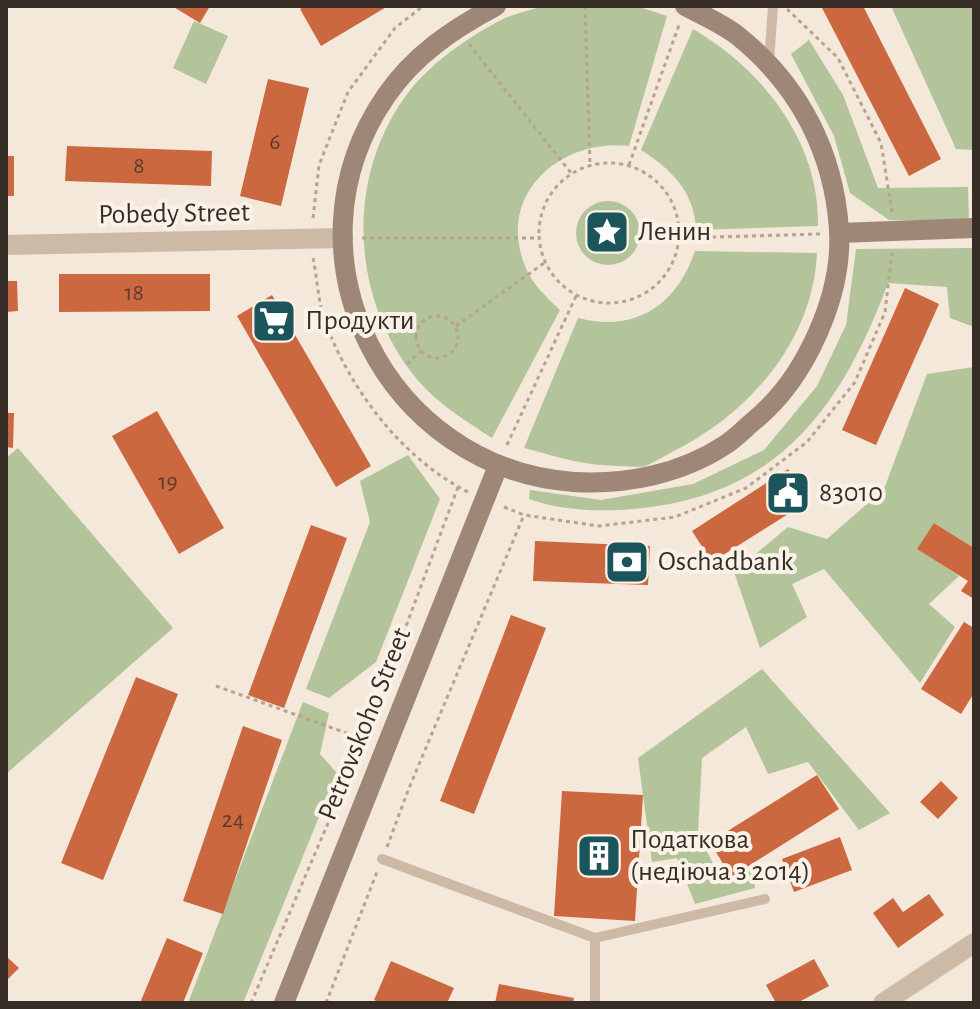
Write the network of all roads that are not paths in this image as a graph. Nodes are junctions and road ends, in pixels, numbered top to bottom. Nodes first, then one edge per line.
1 (496, 6) edge
2 (685, 6) edge
3 (773, 6) edge
4 (769, 64) junction
5 (974, 228) edge
6 (839, 233) junction
7 (343, 238) junction
8 (6, 245) edge
9 (498, 466) junction
10 (382, 859) road end
11 (765, 899) dead end
12 (595, 938) junction
13 (974, 943) edge
14 (284, 1003) edge
15 (595, 1003) edge
16 (883, 1003) edge

1 - 7 main road
2 - 4 main road
3 - 4 lane
4 - 6 main road
5 - 6 main road
6 - 9 main road
7 - 8 street, Pobedy Street
7 - 9 main road
9 - 14 main road, Petrovskoho Street
10 - 12 lane
11 - 12 lane
12 - 15 lane
13 - 16 street

